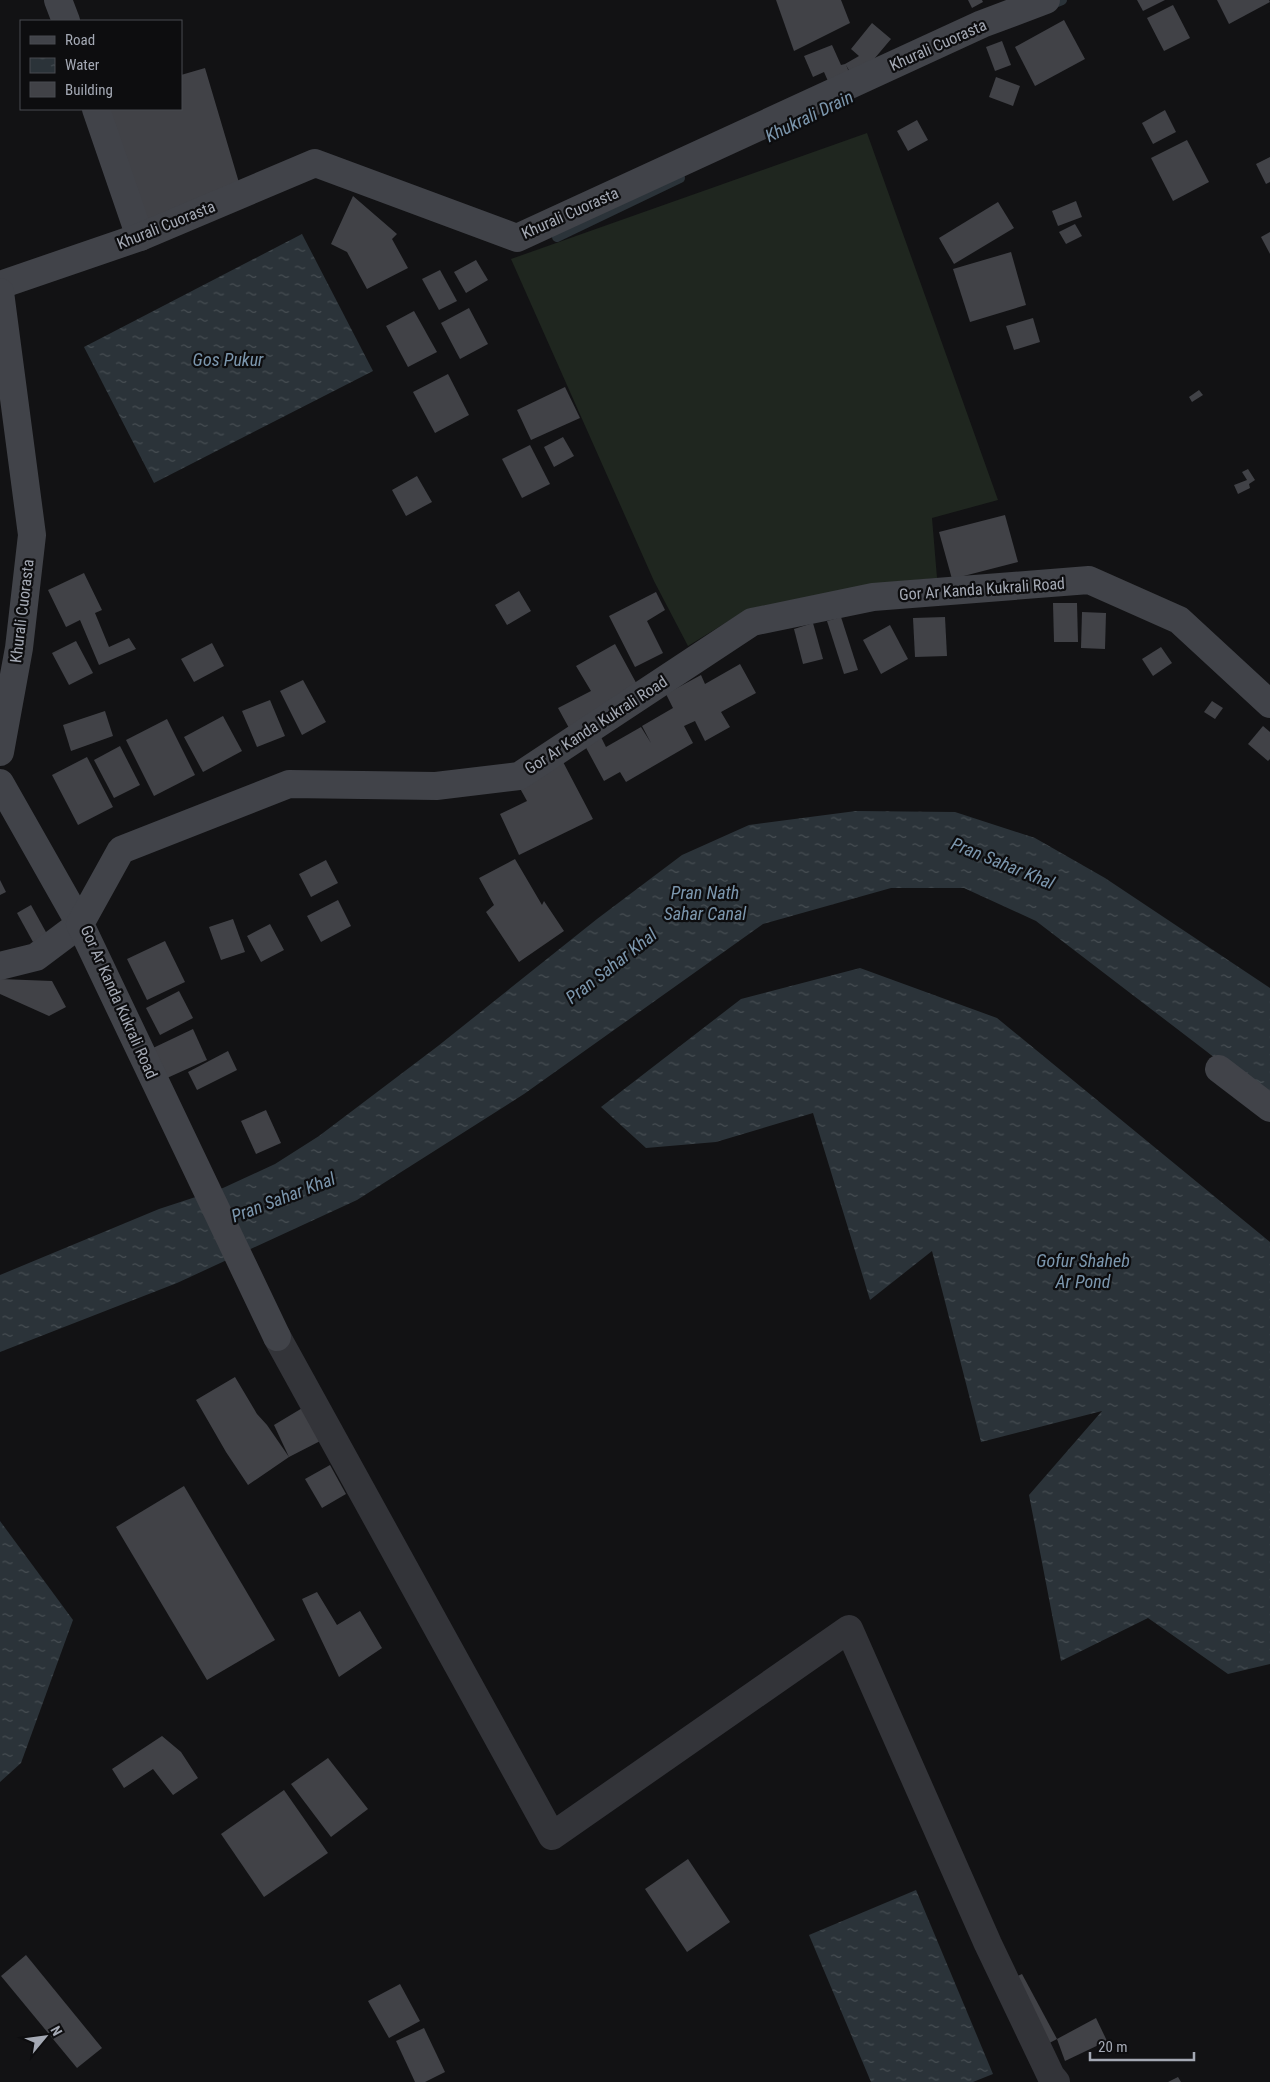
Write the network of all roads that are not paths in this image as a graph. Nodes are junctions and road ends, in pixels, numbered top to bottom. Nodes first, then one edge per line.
1 (58, 0) edge
2 (1046, 0) edge
3 (66, 20) edge
4 (96, 110) edge
5 (140, 237) junction
6 (0, 285) edge
7 (0, 292) edge
8 (1270, 704) edge
9 (0, 752) edge
10 (0, 783) edge
11 (80, 924) junction
12 (0, 966) edge
13 (1219, 1068) dead end
14 (1270, 1108) edge
15 (1056, 2082) edge

1 - 3 street
2 - 5 street, Khurali Cuorasta
4 - 5 street
5 - 6 street, Khurali Cuorasta
7 - 9 street, Khurali Cuorasta
8 - 11 street, Gor Ar Kanda Kukrali Road
10 - 11 street
11 - 12 street
11 - 15 street, Gor Ar Kanda Kukrali Road
13 - 14 street

